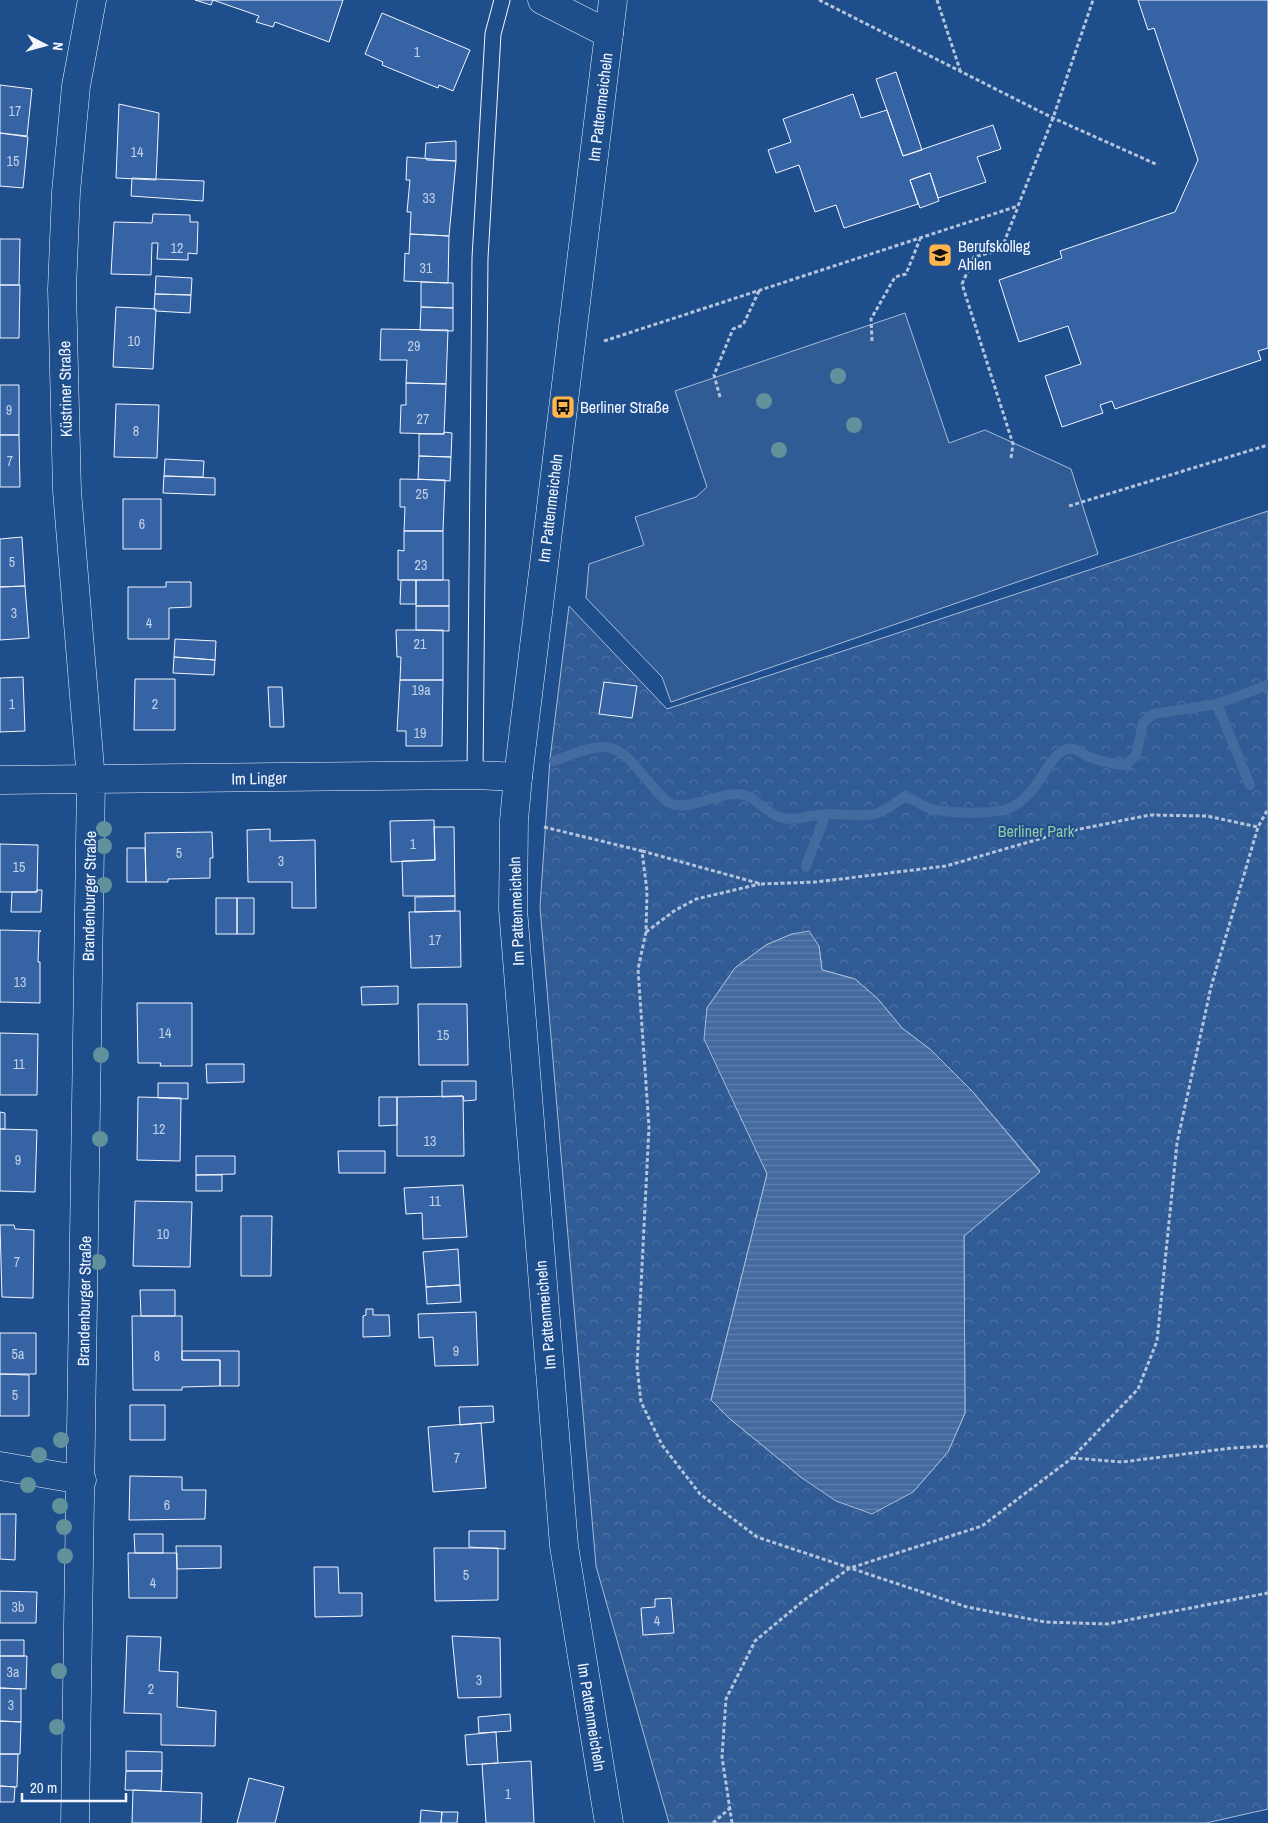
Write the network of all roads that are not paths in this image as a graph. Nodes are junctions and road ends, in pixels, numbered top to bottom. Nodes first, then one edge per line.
1 (92, 0) edge
2 (502, 0) edge
3 (542, 0) edge
4 (613, 0) edge
5 (609, 34) junction
6 (474, 775) junction
7 (518, 777) junction
8 (0, 780) edge
9 (91, 780) junction
10 (0, 1466) edge
11 (82, 1480) junction
12 (75, 1823) edge
13 (609, 1823) edge

1 - 9 street, Küstriner Straße
2 - 6 lane
3 - 5 street
4 - 5 street, Im Pattenmeicheln
5 - 7 street, Im Pattenmeicheln
6 - 7 street, Im Linger
6 - 9 street, Im Linger
7 - 13 street, Im Pattenmeicheln
8 - 9 street, Im Linger
9 - 11 street, Brandenburger Straße
10 - 11 street
11 - 12 street, Brandenburger Straße

